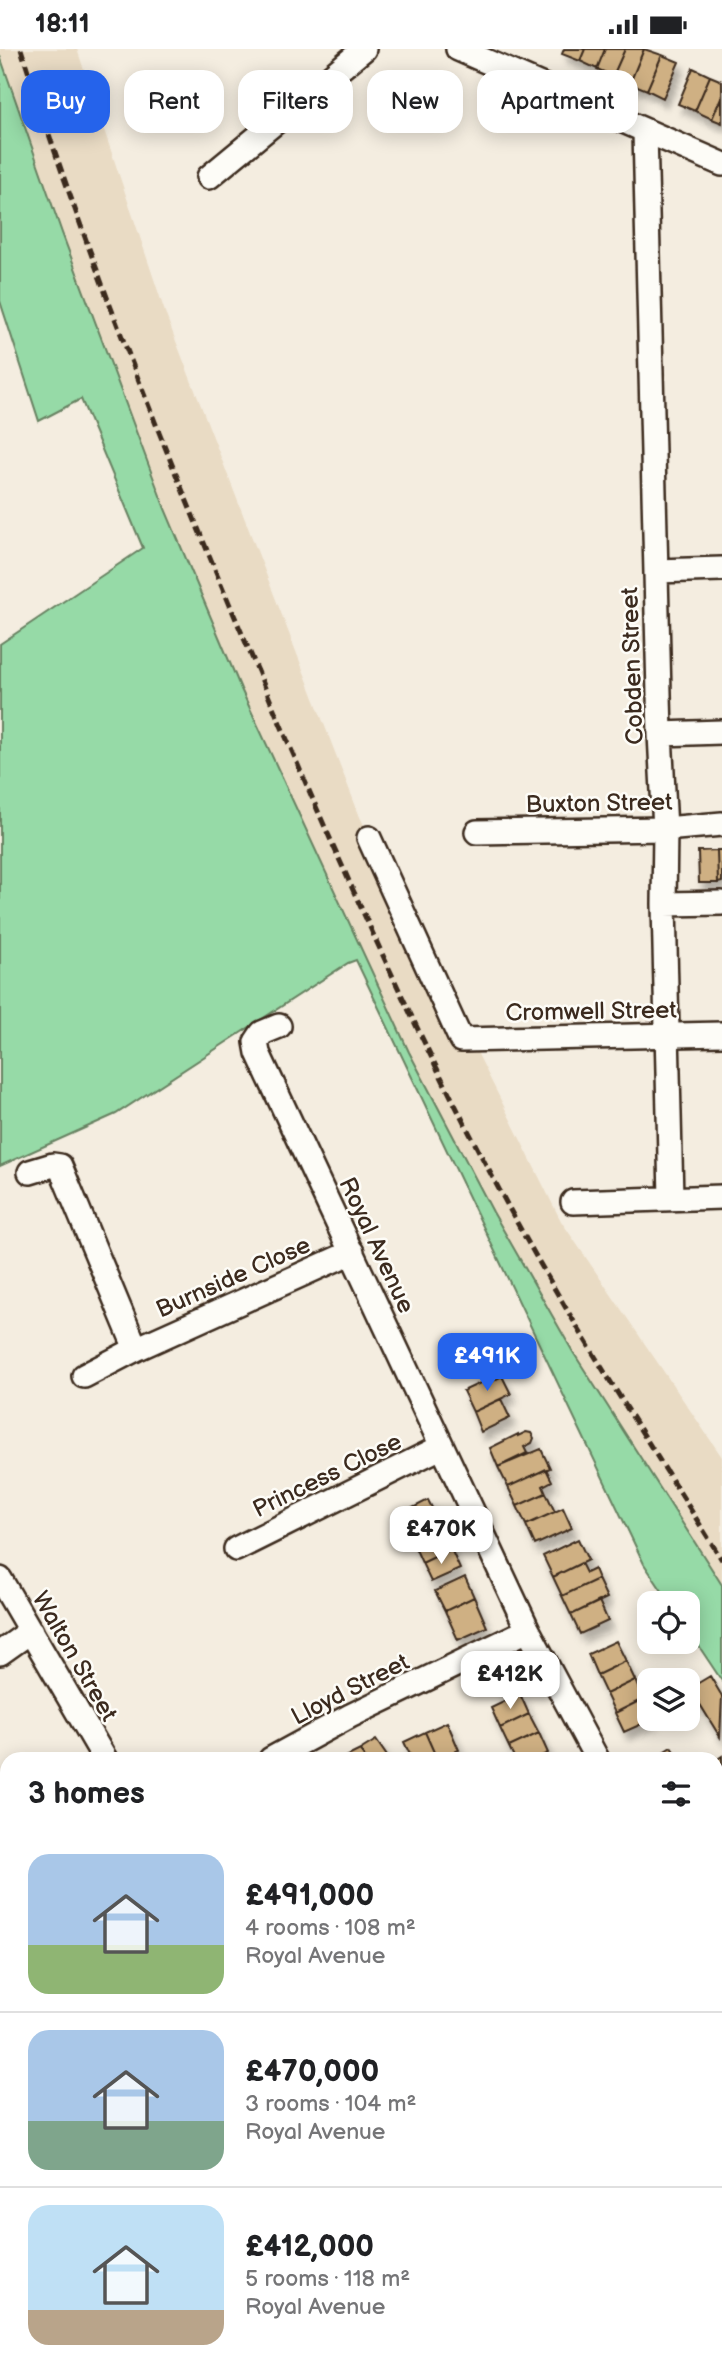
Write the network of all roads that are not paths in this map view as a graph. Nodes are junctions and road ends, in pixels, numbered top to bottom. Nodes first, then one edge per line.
1 (364, 49) edge
2 (458, 49) edge
3 (645, 132) junction
4 (722, 164) edge
5 (209, 177) dead end
6 (722, 569) edge
7 (656, 571) junction
8 (722, 732) edge
9 (660, 734) junction
10 (722, 824) edge
11 (665, 829) junction
12 (477, 832) dead end
13 (369, 838) dead end
14 (722, 903) edge
15 (664, 904) junction
16 (279, 1026) dead end
17 (722, 1034) edge
18 (667, 1036) junction
19 (30, 1172) dead end
20 (722, 1196) edge
21 (671, 1198) junction
22 (573, 1202) dead end
23 (352, 1252) junction
24 (136, 1349) junction
25 (84, 1376) dead end
26 (440, 1447) junction
27 (236, 1549) dead end
28 (0, 1579) edge
29 (528, 1630) junction
30 (31, 1631) junction
31 (0, 1653) edge
32 (101, 1752) edge
33 (284, 1752) edge
34 (593, 1752) edge

1 - 5 street
2 - 3 street
3 - 4 street
3 - 7 street, Cobden Street
6 - 7 street
7 - 9 street, Cobden Street
8 - 9 street
9 - 11 street, Cobden Street
10 - 11 street, Buxton Street
11 - 12 street, Buxton Street
11 - 15 street, Cobden Street
13 - 18 street, Cromwell Street
14 - 15 street
15 - 18 street, Cobden Street
16 - 23 street, Royal Avenue
17 - 18 street, Cromwell Street
18 - 21 street, Cobden Street
19 - 24 street, Burnside Close
20 - 21 street
21 - 22 street
23 - 24 street, Burnside Close
23 - 26 street, Royal Avenue
24 - 25 street, Burnside Close
26 - 27 street, Princess Close
26 - 29 street, Royal Avenue
28 - 30 street, Walton Street
29 - 33 street, Lloyd Street
29 - 34 street, Royal Avenue
30 - 31 street
30 - 32 street, Walton Street

